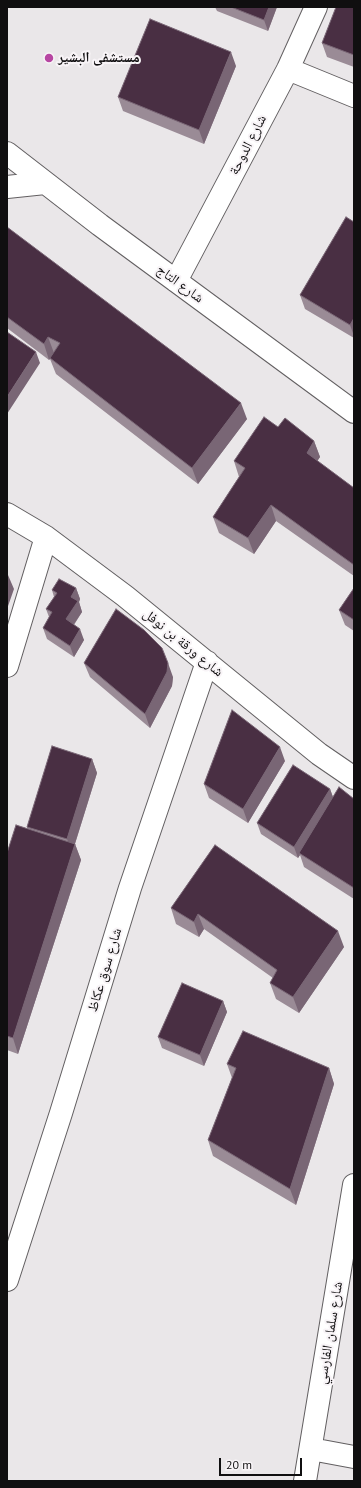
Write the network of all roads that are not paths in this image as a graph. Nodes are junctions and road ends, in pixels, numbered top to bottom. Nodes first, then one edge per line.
1 (316, 7) edge
2 (288, 69) junction
3 (354, 96) edge
4 (7, 153) edge
5 (45, 183) junction
6 (7, 187) edge
7 (176, 281) junction
8 (354, 412) edge
9 (7, 514) edge
10 (46, 537) junction
11 (207, 662) junction
12 (7, 666) edge
13 (354, 778) edge
14 (354, 1186) edge
15 (7, 1280) edge
16 (311, 1449) junction
17 (354, 1457) edge
18 (305, 1481) edge

1 - 2 street, شارع الدوحة
2 - 3 street
2 - 7 street, شارع الدوحة
4 - 5 street, شارع التاج
5 - 6 street
5 - 7 street, شارع التاج
7 - 8 street, شارع التاج
9 - 10 street, شارع ورقة بن نوفل
10 - 11 street, شارع ورقة بن نوفل
10 - 12 street
11 - 13 street, شارع ورقة بن نوفل
11 - 15 street, شارع سوق عكاظ
14 - 16 street, شارع سلمان الفارسي
16 - 17 street
16 - 18 street, شارع سلمان الفارسي

